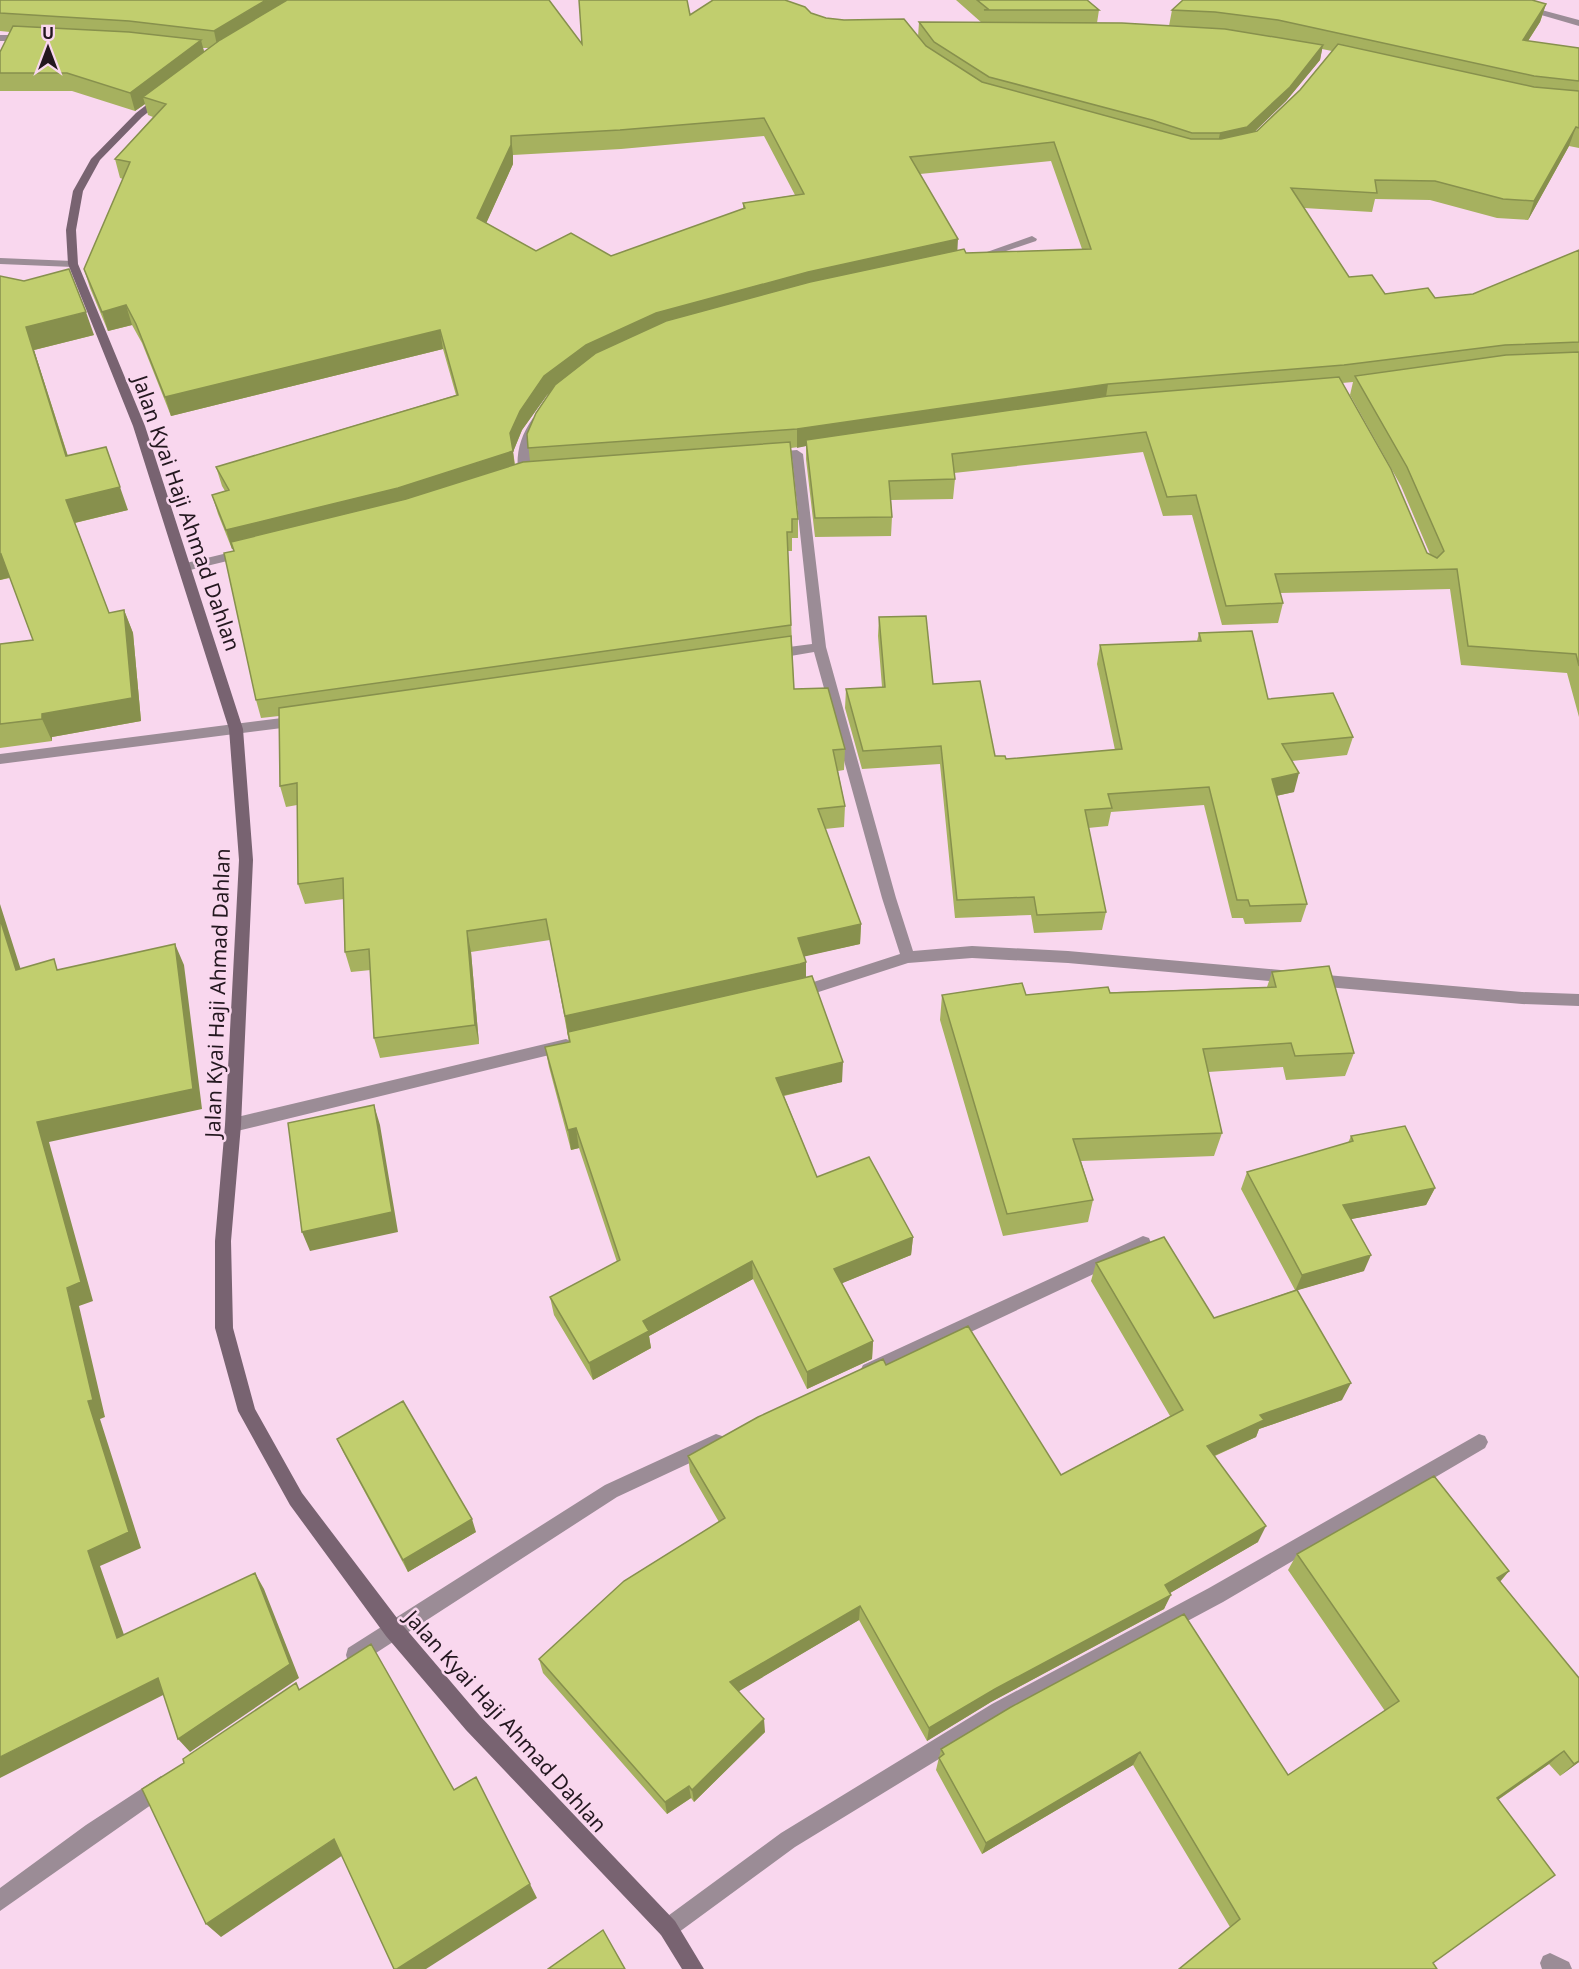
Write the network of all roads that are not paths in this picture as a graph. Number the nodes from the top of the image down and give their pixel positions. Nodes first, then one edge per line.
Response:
1 (1494, 0) edge
2 (1579, 23) edge
3 (0, 38) edge
4 (35, 38) edge
5 (175, 88) edge
6 (1032, 240) dead end
7 (0, 261) edge
8 (961, 263) edge
9 (73, 264) junction
10 (547, 408) edge
11 (762, 456) edge
12 (525, 475) edge
13 (255, 550) edge
14 (186, 567) junction
15 (819, 647) junction
16 (761, 655) edge
17 (317, 718) edge
18 (236, 729) junction
19 (0, 759) edge
20 (908, 957) junction
21 (778, 997) edge
22 (1579, 1000) edge
23 (578, 1042) edge
24 (233, 1125) junction
25 (1143, 1243) edge
26 (850, 1380) edge
27 (731, 1435) edge
28 (1479, 1442) dead end
29 (393, 1629) junction
30 (335, 1668) edge
31 (180, 1773) edge
32 (0, 1901) edge
33 (668, 1929) junction
34 (694, 1969) edge

1 - 2 street
3 - 4 street
5 - 9 main road, Jalan Kyai Haji Ahmad Dahlan
6 - 8 street
7 - 9 street
9 - 14 main road, Jalan Kyai Haji Ahmad Dahlan
10 - 12 street
11 - 15 street
13 - 14 street
14 - 18 main road, Jalan Kyai Haji Ahmad Dahlan
15 - 16 street
15 - 20 street
17 - 18 street
18 - 19 street
18 - 24 main road, Jalan Kyai Haji Ahmad Dahlan
20 - 21 street
20 - 22 street
23 - 24 street
24 - 29 main road, Jalan Kyai Haji Ahmad Dahlan
25 - 26 street
27 - 29 street
28 - 33 street
29 - 30 street
29 - 33 main road, Jalan Kyai Haji Ahmad Dahlan
31 - 32 street
33 - 34 main road, Jalan Kyai Haji Ahmad Dahlan

